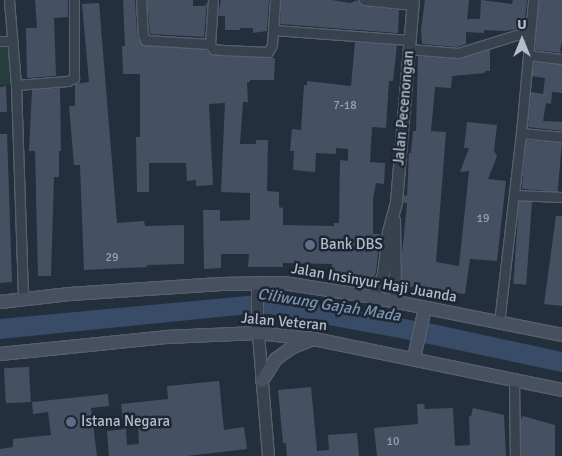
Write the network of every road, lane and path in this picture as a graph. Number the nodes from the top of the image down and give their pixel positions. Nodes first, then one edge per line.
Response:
1 (9, 0) edge
2 (74, 0) edge
3 (142, 0) edge
4 (214, 0) edge
5 (275, 0) edge
6 (364, 0) edge
7 (533, 0) edge
8 (413, 3) edge
9 (274, 30) junction
10 (529, 34) junction
11 (0, 41) edge
12 (12, 41) junction
13 (210, 44) junction
14 (410, 45) junction
15 (528, 55) junction
16 (562, 59) edge
17 (16, 85) junction
18 (522, 133) junction
19 (562, 137) edge
20 (514, 195) junction
21 (562, 197) edge
22 (393, 216) junction
23 (257, 289) junction
24 (372, 297) junction
25 (23, 299) junction
26 (0, 302) edge
27 (396, 302) junction
28 (424, 314) junction
29 (499, 323) junction
30 (258, 334) junction
31 (562, 335) edge
32 (314, 339) junction
33 (0, 354) edge
34 (414, 358) junction
35 (514, 379) junction
36 (262, 381) junction
37 (562, 390) edge
38 (268, 456) edge
39 (515, 456) edge

1 - 12 street
2 - 17 street
3 - 13 street
4 - 13 street
5 - 9 street
6 - 8 street
7 - 10 street
8 - 14 street, Jalan Pecenongan
9 - 13 street
9 - 14 street
10 - 14 street
10 - 15 street
11 - 12 street
12 - 17 street
14 - 22 street, Jalan Pecenongan
15 - 16 street
15 - 18 street
17 - 25 street
18 - 19 street
18 - 20 street
20 - 21 street
20 - 29 street
22 - 24 street, Jalan Pecenongan
22 - 27 street, Jalan Pecenongan
23 - 24 main road, Jalan Insinyur Haji Juanda
23 - 25 main road, Jalan Insinyur Haji Juanda
23 - 30 street
24 - 27 main road, Jalan Insinyur Haji Juanda
25 - 26 main road, Jalan Insinyur Haji Juanda
27 - 28 main road, Jalan Insinyur Haji Juanda
28 - 29 main road, Jalan Insinyur Haji Juanda
28 - 34 main road
29 - 31 main road, Jalan Insinyur Haji Juanda
30 - 32 main road, Jalan Veteran
30 - 33 main road, Jalan Veteran
30 - 36 street
32 - 34 main road, Jalan Veteran
32 - 36 main road
34 - 35 main road, Jalan Veteran
35 - 37 main road, Jalan Veteran
35 - 39 street
36 - 38 street

